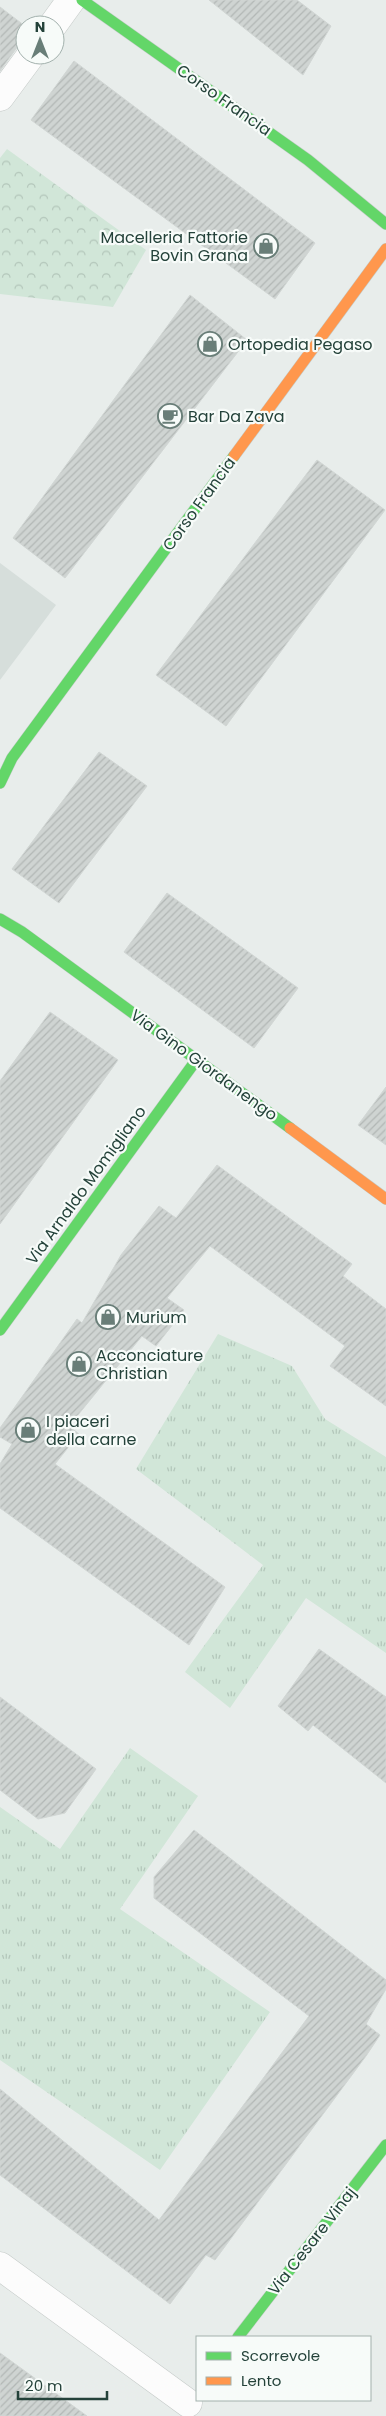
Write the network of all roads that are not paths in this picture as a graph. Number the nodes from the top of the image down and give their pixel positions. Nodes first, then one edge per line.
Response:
1 (71, 0) edge
2 (82, 0) edge
3 (60, 15) edge
4 (24, 65) edge
5 (0, 97) edge
6 (386, 224) edge
7 (386, 249) edge
8 (12, 758) junction
9 (0, 768) edge
10 (0, 784) edge
11 (0, 907) edge
12 (11, 925) edge
13 (197, 1059) junction
14 (386, 1199) edge
15 (0, 1330) edge
16 (386, 2145) edge
17 (0, 2266) edge
18 (239, 2336) edge
19 (188, 2403) edge

1 - 3 street
2 - 6 street, Corso Francia
4 - 5 street
7 - 8 street, Corso Francia
8 - 9 street, Corso Francia
8 - 10 street, Corso Francia
11 - 12 street, Via Gino Giordanengo
12 - 13 street, Via Gino Giordanengo
13 - 14 street, Via Gino Giordanengo
13 - 15 street, Via Arnaldo Momigliano
16 - 18 street, Via Cesare Vinaj
17 - 19 street

